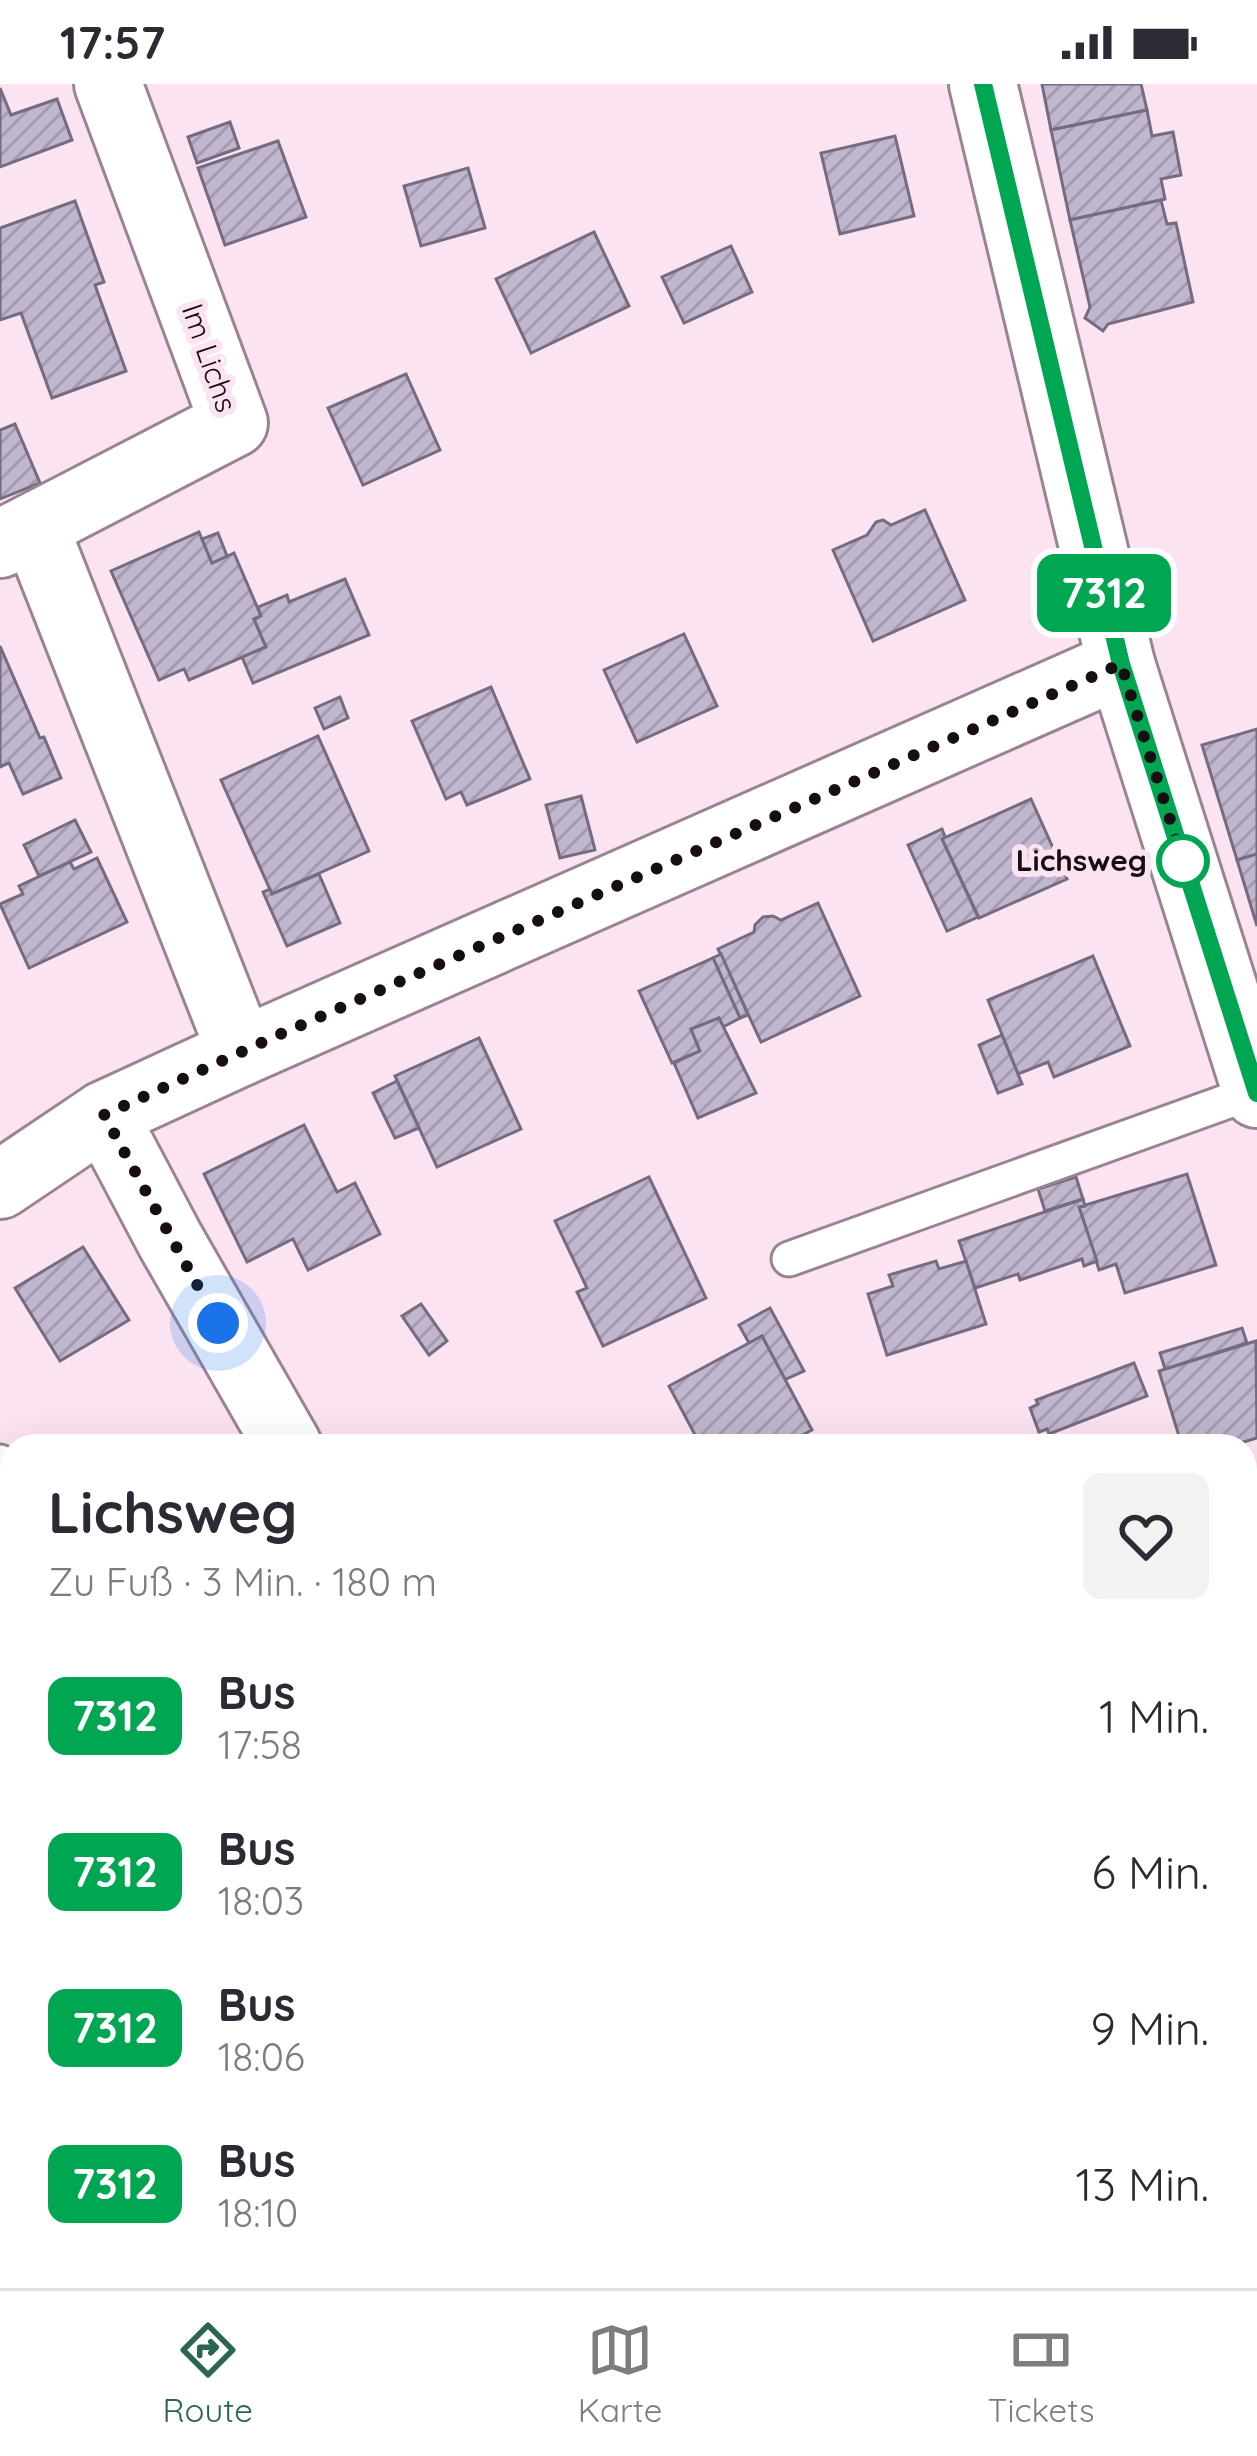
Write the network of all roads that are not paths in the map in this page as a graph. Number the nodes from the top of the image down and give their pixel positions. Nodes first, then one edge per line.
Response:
1 (108, 84) edge
2 (983, 84) edge
3 (17, 536) edge
4 (1121, 664) junction
5 (241, 1052) junction
6 (1257, 1092) edge
7 (104, 1115) junction
8 (0, 1185) edge
9 (789, 1259) dead end
10 (281, 1434) edge

1 - 3 street, Im Lichs
2 - 4 street
3 - 5 street, Im Lichs
4 - 5 street
4 - 6 street
5 - 7 street
6 - 9 lane
7 - 8 street
7 - 10 street

